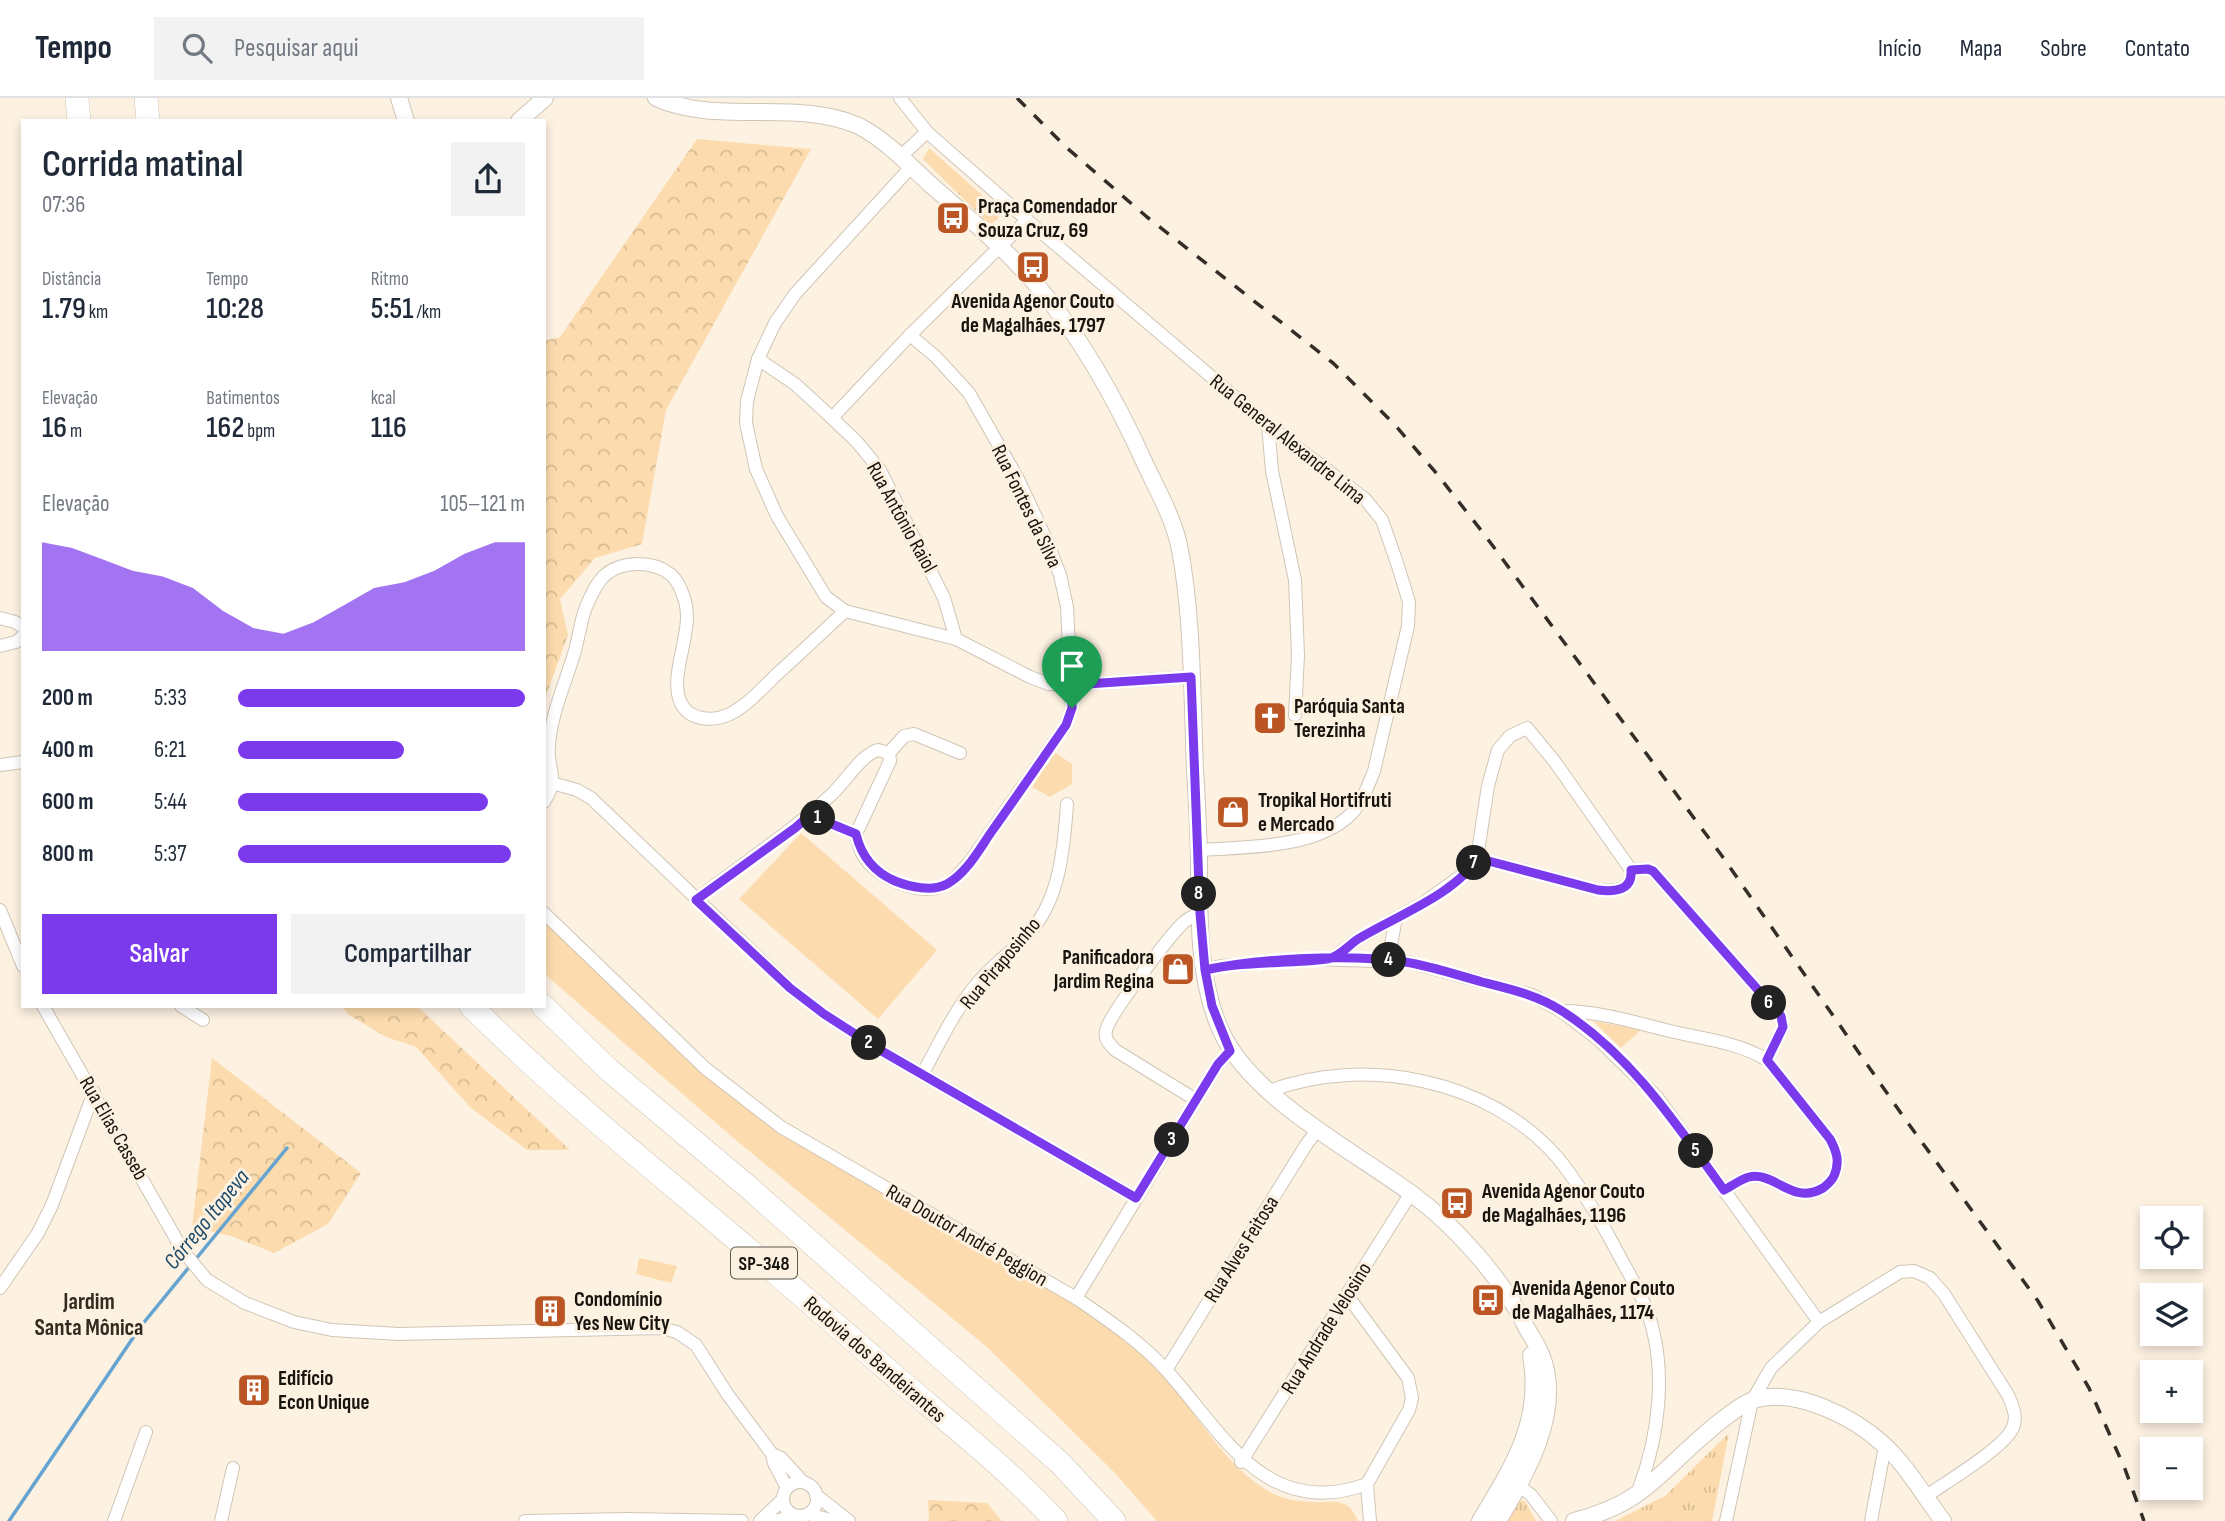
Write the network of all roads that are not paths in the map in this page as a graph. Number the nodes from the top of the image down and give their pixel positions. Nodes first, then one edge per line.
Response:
1 (77, 98) edge
2 (146, 98) edge
3 (399, 98) edge
4 (545, 98) edge
5 (656, 98) edge
6 (901, 98) edge
7 (79, 119) edge
8 (148, 119) edge
9 (405, 119) edge
10 (521, 119) edge
11 (927, 132) junction
12 (906, 161) junction
13 (1027, 220) junction
14 (1000, 246) junction
15 (910, 335) junction
16 (758, 359) junction
17 (832, 418) junction
18 (1268, 425) junction
19 (845, 611) junction
20 (0, 618) edge
21 (21, 626) edge
22 (21, 638) edge
23 (956, 639) junction
24 (0, 646) edge
25 (1191, 677) junction
26 (1072, 685) junction
27 (1295, 715) dead end
28 (889, 753) junction
29 (960, 753) dead end
30 (21, 762) edge
31 (0, 765) edge
32 (552, 783) junction
33 (546, 797) edge
34 (1067, 804) dead end
35 (810, 815) junction
36 (856, 834) junction
37 (1199, 849) junction
38 (1477, 858) junction
39 (1631, 870) junction
40 (696, 900) junction
41 (0, 910) edge
42 (1200, 913) junction
43 (546, 915) edge
44 (1396, 918) junction
45 (1331, 959) junction
46 (1388, 960) junction
47 (21, 961) edge
48 (1205, 970) junction
49 (44, 1008) edge
50 (184, 1008) edge
51 (473, 1008) edge
52 (545, 1008) edge
53 (1561, 1011) junction
54 (202, 1020) dead end
55 (1230, 1051) junction
56 (1767, 1060) junction
57 (923, 1073) junction
58 (1269, 1091) junction
59 (94, 1092) junction
60 (1196, 1100) junction
61 (1317, 1130) junction
62 (1724, 1190) junction
63 (1411, 1193) junction
64 (1136, 1198) junction
65 (0, 1288) edge
66 (1347, 1295) junction
67 (1076, 1298) junction
68 (1819, 1322) junction
69 (1166, 1370) junction
70 (1752, 1401) junction
71 (146, 1432) dead end
72 (1885, 1446) junction
73 (772, 1454) junction
74 (1241, 1462) junction
75 (233, 1468) dead end
76 (1513, 1481) junction
77 (803, 1482) junction
78 (1367, 1484) junction
79 (785, 1493) junction
80 (816, 1494) junction
81 (1636, 1496) junction
82 (1925, 1497) junction
83 (802, 1515) junction
84 (1579, 1520) edge
85 (114, 1521) edge
86 (220, 1521) edge
87 (524, 1521) edge
88 (742, 1521) edge
89 (760, 1521) edge
90 (772, 1521) edge
91 (834, 1521) edge
92 (849, 1521) edge
93 (1056, 1521) edge
94 (1114, 1521) edge
95 (1370, 1521) edge
96 (1480, 1521) edge
97 (1498, 1521) edge
98 (1551, 1521) edge
99 (1726, 1521) edge
100 (1871, 1521) edge
101 (1943, 1521) edge

1 - 7 highway
2 - 8 highway
3 - 9 street
4 - 10 street
5 - 12 street
6 - 11 street, Rua General Alexandre Lima
11 - 12 street
11 - 13 street, Rua General Alexandre Lima
12 - 14 street
12 - 16 street
13 - 14 street
13 - 18 street, Rua General Alexandre Lima
14 - 15 street
14 - 25 street
15 - 17 street
15 - 26 street, Rua Fontes da Silva
16 - 17 street, Rua Antônio Raiol
16 - 19 street
17 - 23 street, Rua Antônio Raiol
18 - 27 street
18 - 37 street, Rua General Alexandre Lima
19 - 23 street
19 - 32 street
20 - 21 street
22 - 24 street
23 - 26 street
25 - 26 street
25 - 37 street
26 - 36 street, Rua Fontes da Silva
28 - 29 street
28 - 35 street
28 - 36 street
30 - 31 street
32 - 33 street
32 - 40 street
34 - 57 street, Rua Piraposinho
35 - 36 street
35 - 40 street
37 - 42 street
38 - 39 street
38 - 39 street
38 - 44 street
39 - 56 street
40 - 57 street
41 - 47 street
42 - 48 street
42 - 60 street
43 - 67 street, Rua Doutor André Peggion
44 - 45 street
44 - 46 street
45 - 46 street
45 - 48 street
46 - 53 street
48 - 55 street
49 - 59 street, Rua Elias Casseb
50 - 54 street
51 - 93 highway, Rodovia dos Bandeirantes / SP-348
52 - 94 highway, SP-348
53 - 56 street
53 - 62 street
55 - 58 street
55 - 60 street
56 - 62 street
57 - 64 street
58 - 61 street
58 - 81 street
59 - 65 street
59 - 73 street, Rua Elias Casseb
60 - 64 street
61 - 63 street
61 - 69 street, Rua Alves Feitosa
62 - 68 street
63 - 66 street, Rua Andrade Velosino
63 - 76 street
64 - 67 street
66 - 74 street, Rua Andrade Velosino
66 - 78 street
67 - 69 street, Rua Doutor André Peggion
68 - 70 street
68 - 82 street
69 - 74 street, Rua Doutor André Peggion
70 - 72 street
70 - 81 street
70 - 99 street
71 - 85 street
72 - 82 street
72 - 100 street
73 - 77 street
73 - 79 street
74 - 78 street, Rua Doutor André Peggion
75 - 86 street
76 - 96 street
76 - 97 street
76 - 98 street
77 - 79 street
77 - 80 street
78 - 95 street
79 - 83 street
79 - 89 street
80 - 83 street
80 - 92 street
81 - 84 street
82 - 101 street
83 - 90 street
83 - 91 street
87 - 88 street

